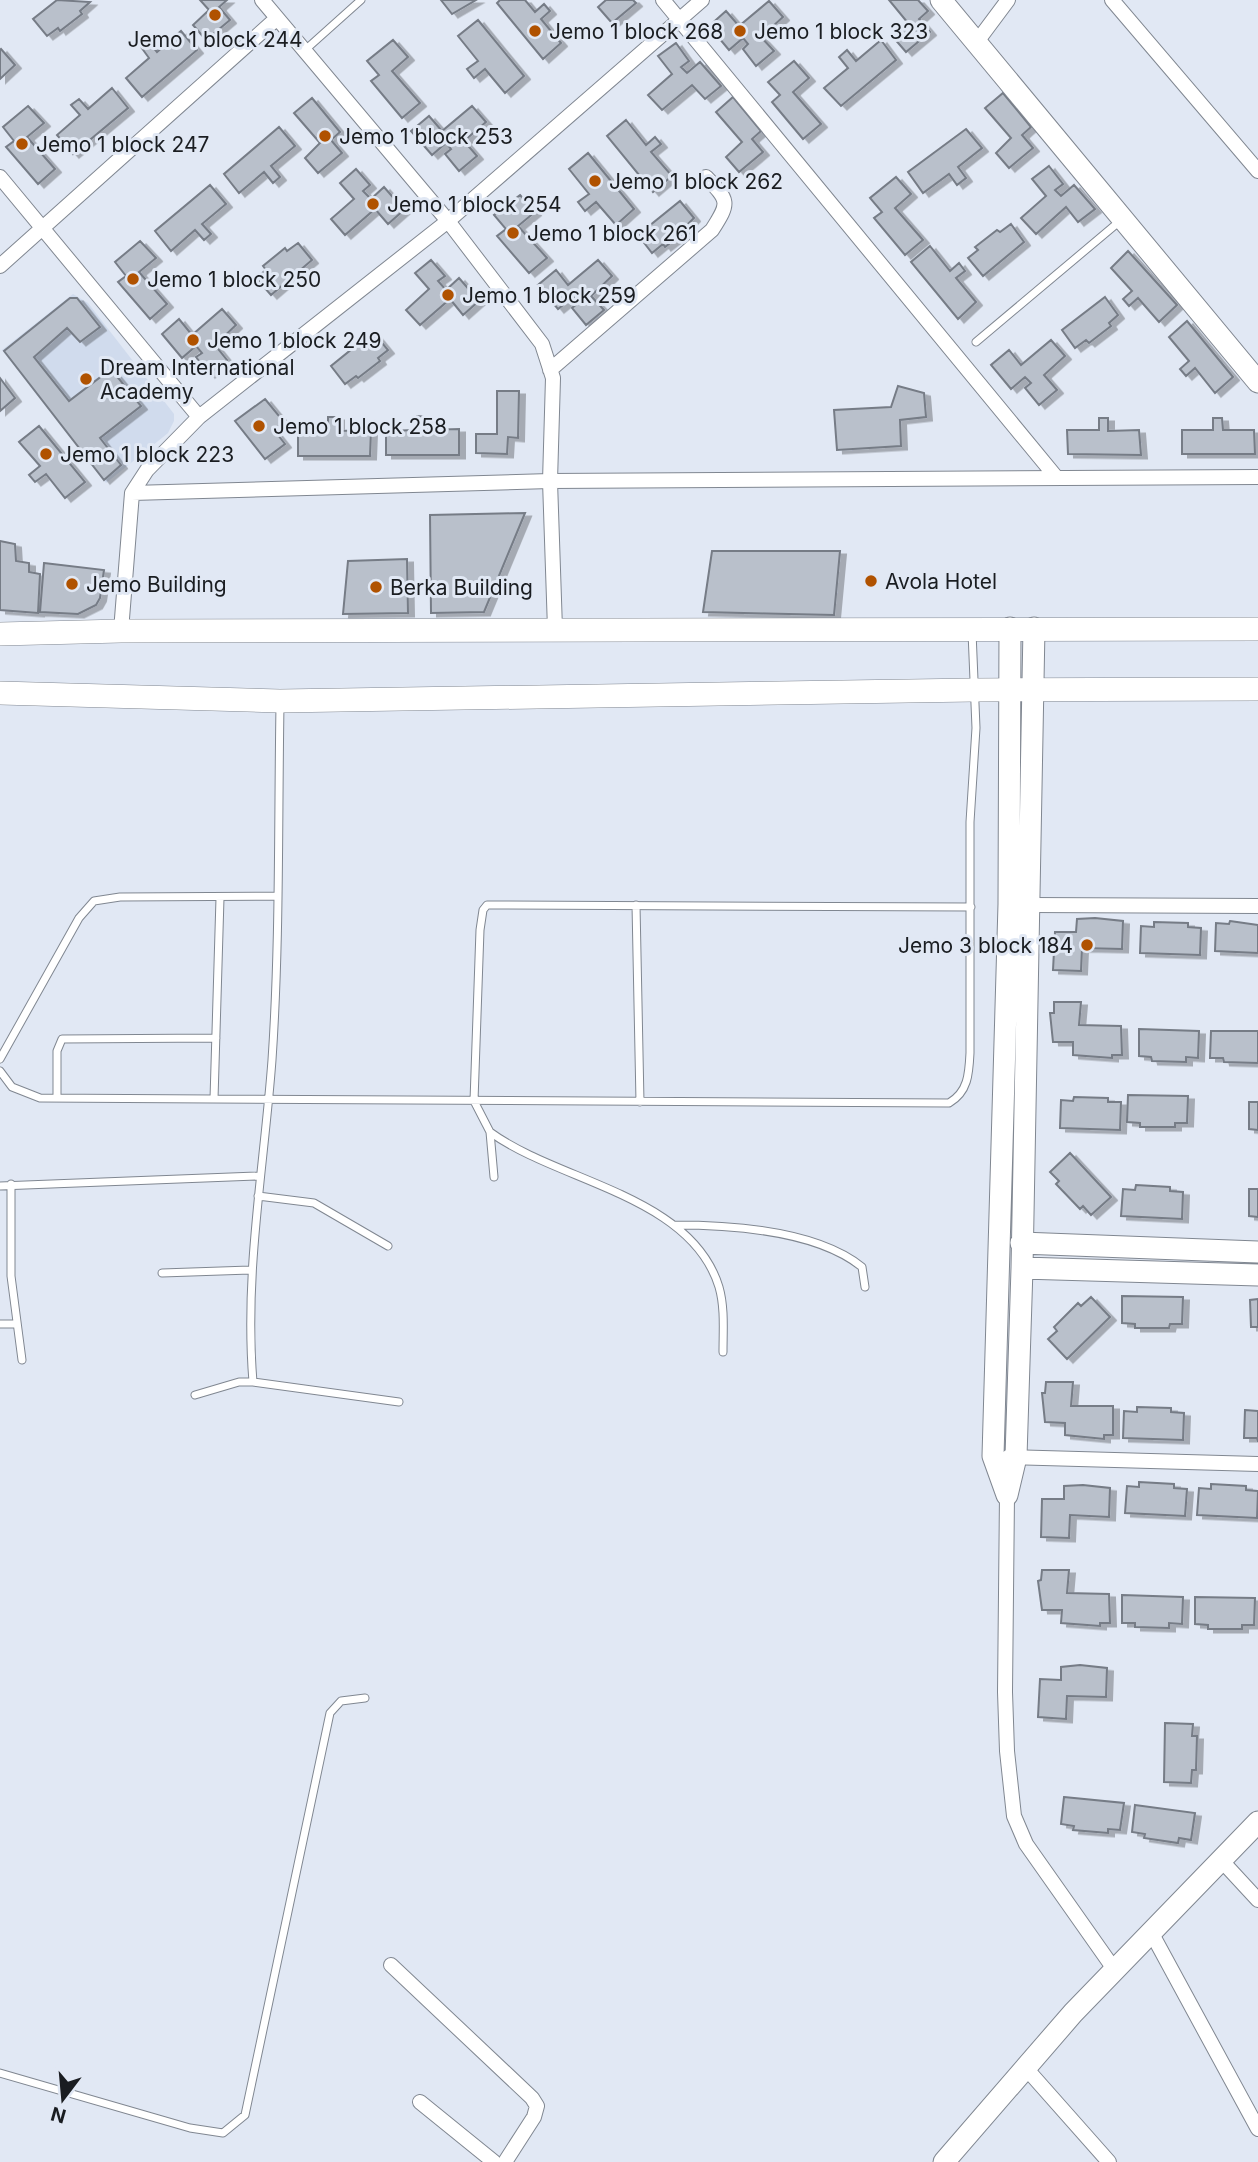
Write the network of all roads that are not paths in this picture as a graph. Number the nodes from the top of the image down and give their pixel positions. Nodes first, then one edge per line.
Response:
1 (262, 0) edge
2 (361, 0) edge
3 (663, 0) edge
4 (702, 0) edge
5 (941, 0) edge
6 (1008, 0) edge
7 (1112, 0) edge
8 (678, 18) junction
9 (276, 19) junction
10 (976, 43) junction
11 (304, 51) junction
12 (1258, 171) edge
13 (0, 177) edge
14 (706, 177) dead end
15 (1123, 219) junction
16 (448, 221) junction
17 (43, 229) junction
18 (0, 266) edge
19 (976, 342) dead end
20 (551, 370) junction
21 (1256, 374) edge
22 (199, 416) junction
23 (1056, 477) junction
24 (1258, 477) edge
25 (550, 481) junction
26 (132, 493) junction
27 (972, 628) junction
28 (1010, 628) junction
29 (1034, 628) junction
30 (555, 629) junction
31 (1258, 629) edge
32 (121, 631) junction
33 (0, 634) edge
34 (974, 690) junction
35 (1258, 690) edge
36 (1022, 691) junction
37 (0, 694) edge
38 (280, 701) junction
39 (277, 896) junction
40 (220, 898) junction
41 (636, 905) junction
42 (1030, 905) junction
43 (1258, 906) edge
44 (971, 907) junction
45 (216, 1038) junction
46 (0, 1059) edge
47 (0, 1071) edge
48 (57, 1098) junction
49 (214, 1099) junction
50 (269, 1100) junction
51 (474, 1101) junction
52 (640, 1102) junction
53 (490, 1132) junction
54 (260, 1176) junction
55 (494, 1177) dead end
56 (11, 1184) junction
57 (0, 1186) edge
58 (258, 1196) junction
59 (674, 1225) junction
60 (1021, 1243) junction
61 (388, 1246) dead end
62 (1221, 1251) junction
63 (1258, 1252) edge
64 (1022, 1268) junction
65 (250, 1270) junction
66 (162, 1273) dead end
67 (1221, 1274) junction
68 (1258, 1275) edge
69 (865, 1287) dead end
70 (0, 1324) edge
71 (15, 1324) junction
72 (723, 1352) dead end
73 (22, 1360) dead end
74 (253, 1381) junction
75 (195, 1395) dead end
76 (399, 1402) dead end
77 (993, 1456) junction
78 (1016, 1457) junction
79 (1258, 1464) edge
80 (1007, 1494) junction
81 (365, 1698) dead end
82 (1258, 1822) edge
83 (1221, 1860) junction
84 (1258, 1900) edge
85 (1151, 1932) junction
86 (391, 1965) dead end
87 (1114, 1969) junction
88 (1024, 2066) junction
89 (0, 2073) edge
90 (420, 2102) dead end
91 (1258, 2129) edge
92 (494, 2162) edge
93 (505, 2162) edge
94 (944, 2162) edge
95 (1109, 2162) edge

1 - 9 street
2 - 11 lane
3 - 8 street
4 - 8 street
5 - 10 street
6 - 10 street
7 - 12 street
8 - 16 street
8 - 23 street
9 - 11 street
9 - 17 street
10 - 15 street
11 - 16 street
13 - 17 street
14 - 20 street
15 - 19 lane
15 - 21 street
16 - 20 street
16 - 22 street
17 - 18 street
17 - 22 street
20 - 25 street
22 - 26 street
23 - 24 street
23 - 25 street
25 - 26 street
25 - 30 street
26 - 32 street
27 - 28 main road
27 - 30 main road
27 - 34 lane
28 - 29 main road
28 - 36 street
29 - 31 main road
29 - 36 street
30 - 32 main road
32 - 33 main road
34 - 36 main road
34 - 38 main road
34 - 44 lane
35 - 36 main road
36 - 42 street
36 - 77 street
37 - 38 main road
38 - 39 lane
39 - 40 lane
39 - 50 lane
40 - 45 lane
40 - 46 lane
41 - 44 lane
41 - 51 lane
41 - 52 lane
42 - 43 street
42 - 60 street
44 - 52 lane
45 - 48 lane
45 - 49 lane
47 - 48 lane
48 - 49 lane
49 - 50 lane
50 - 51 lane
50 - 54 lane
51 - 52 lane
51 - 53 lane
53 - 55 lane
53 - 59 lane
54 - 56 lane
54 - 58 lane
56 - 57 lane
56 - 71 lane
58 - 61 lane
58 - 65 lane
59 - 69 lane
59 - 72 lane
60 - 62 street
60 - 64 street
62 - 63 street
62 - 67 street
64 - 67 street
64 - 78 street
65 - 66 lane
65 - 74 lane
67 - 68 street
70 - 71 lane
71 - 73 lane
74 - 75 lane
74 - 76 lane
77 - 78 street
77 - 80 street
78 - 79 street
78 - 80 street
80 - 87 street
81 - 89 lane
82 - 83 street
83 - 84 street
83 - 85 street
85 - 87 street
85 - 91 street
86 - 93 street
87 - 88 street
88 - 94 street
88 - 95 street
90 - 92 street

